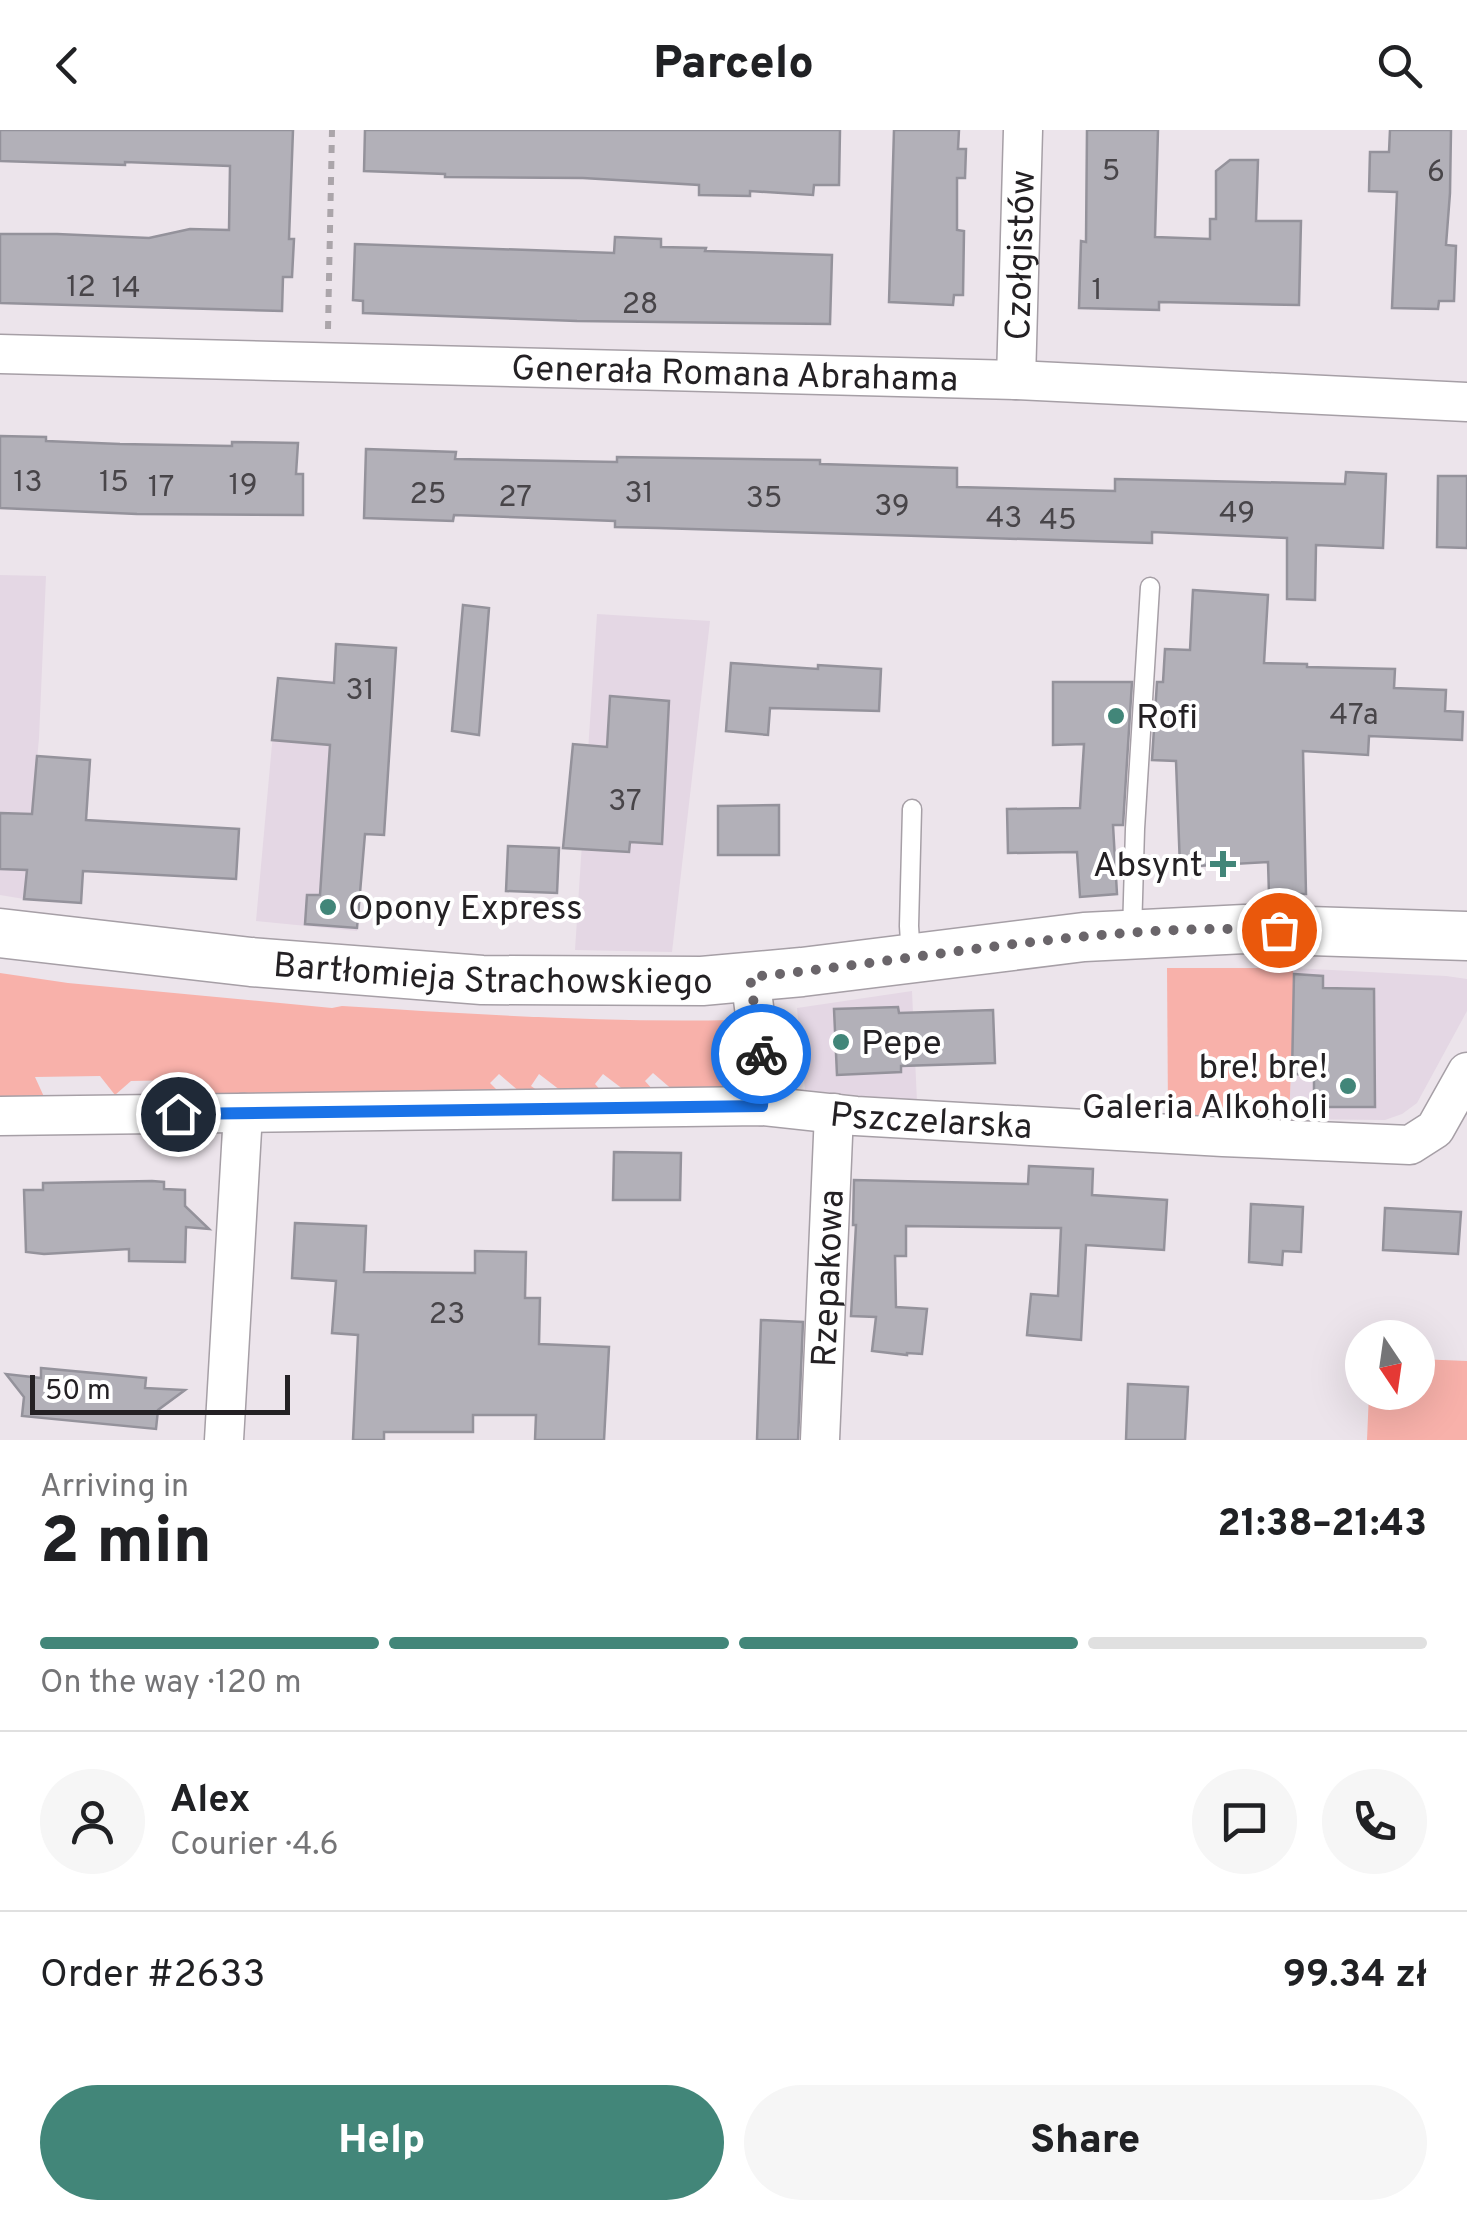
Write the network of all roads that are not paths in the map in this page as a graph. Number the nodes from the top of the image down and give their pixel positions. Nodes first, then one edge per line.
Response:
1 (1023, 130) edge
2 (0, 354) edge
3 (1016, 380) junction
4 (1467, 402) edge
5 (1150, 587) dead end
6 (912, 808) dead end
7 (0, 932) edge
8 (1132, 934) junction
9 (1467, 936) edge
10 (911, 958) junction
11 (750, 977) junction
12 (1467, 1072) edge
13 (762, 1106) junction
14 (243, 1113) junction
15 (834, 1113) junction
16 (0, 1116) edge
17 (224, 1440) edge
18 (820, 1440) edge

1 - 3 street, Czołgistów
2 - 3 street, Generała Romana Abrahama
3 - 4 street, Generała Romana Abrahama
5 - 8 lane
6 - 10 lane
7 - 11 street, Bartłomieja Strachowskiego
8 - 9 street, Bartłomieja Strachowskiego
8 - 10 street, Bartłomieja Strachowskiego
10 - 11 street, Bartłomieja Strachowskiego
11 - 13 street
12 - 15 street, Pszczelarska
13 - 14 street, Pszczelarska
13 - 15 street, Pszczelarska
14 - 16 street, Pszczelarska
14 - 17 street
15 - 18 street, Rzepakowa

